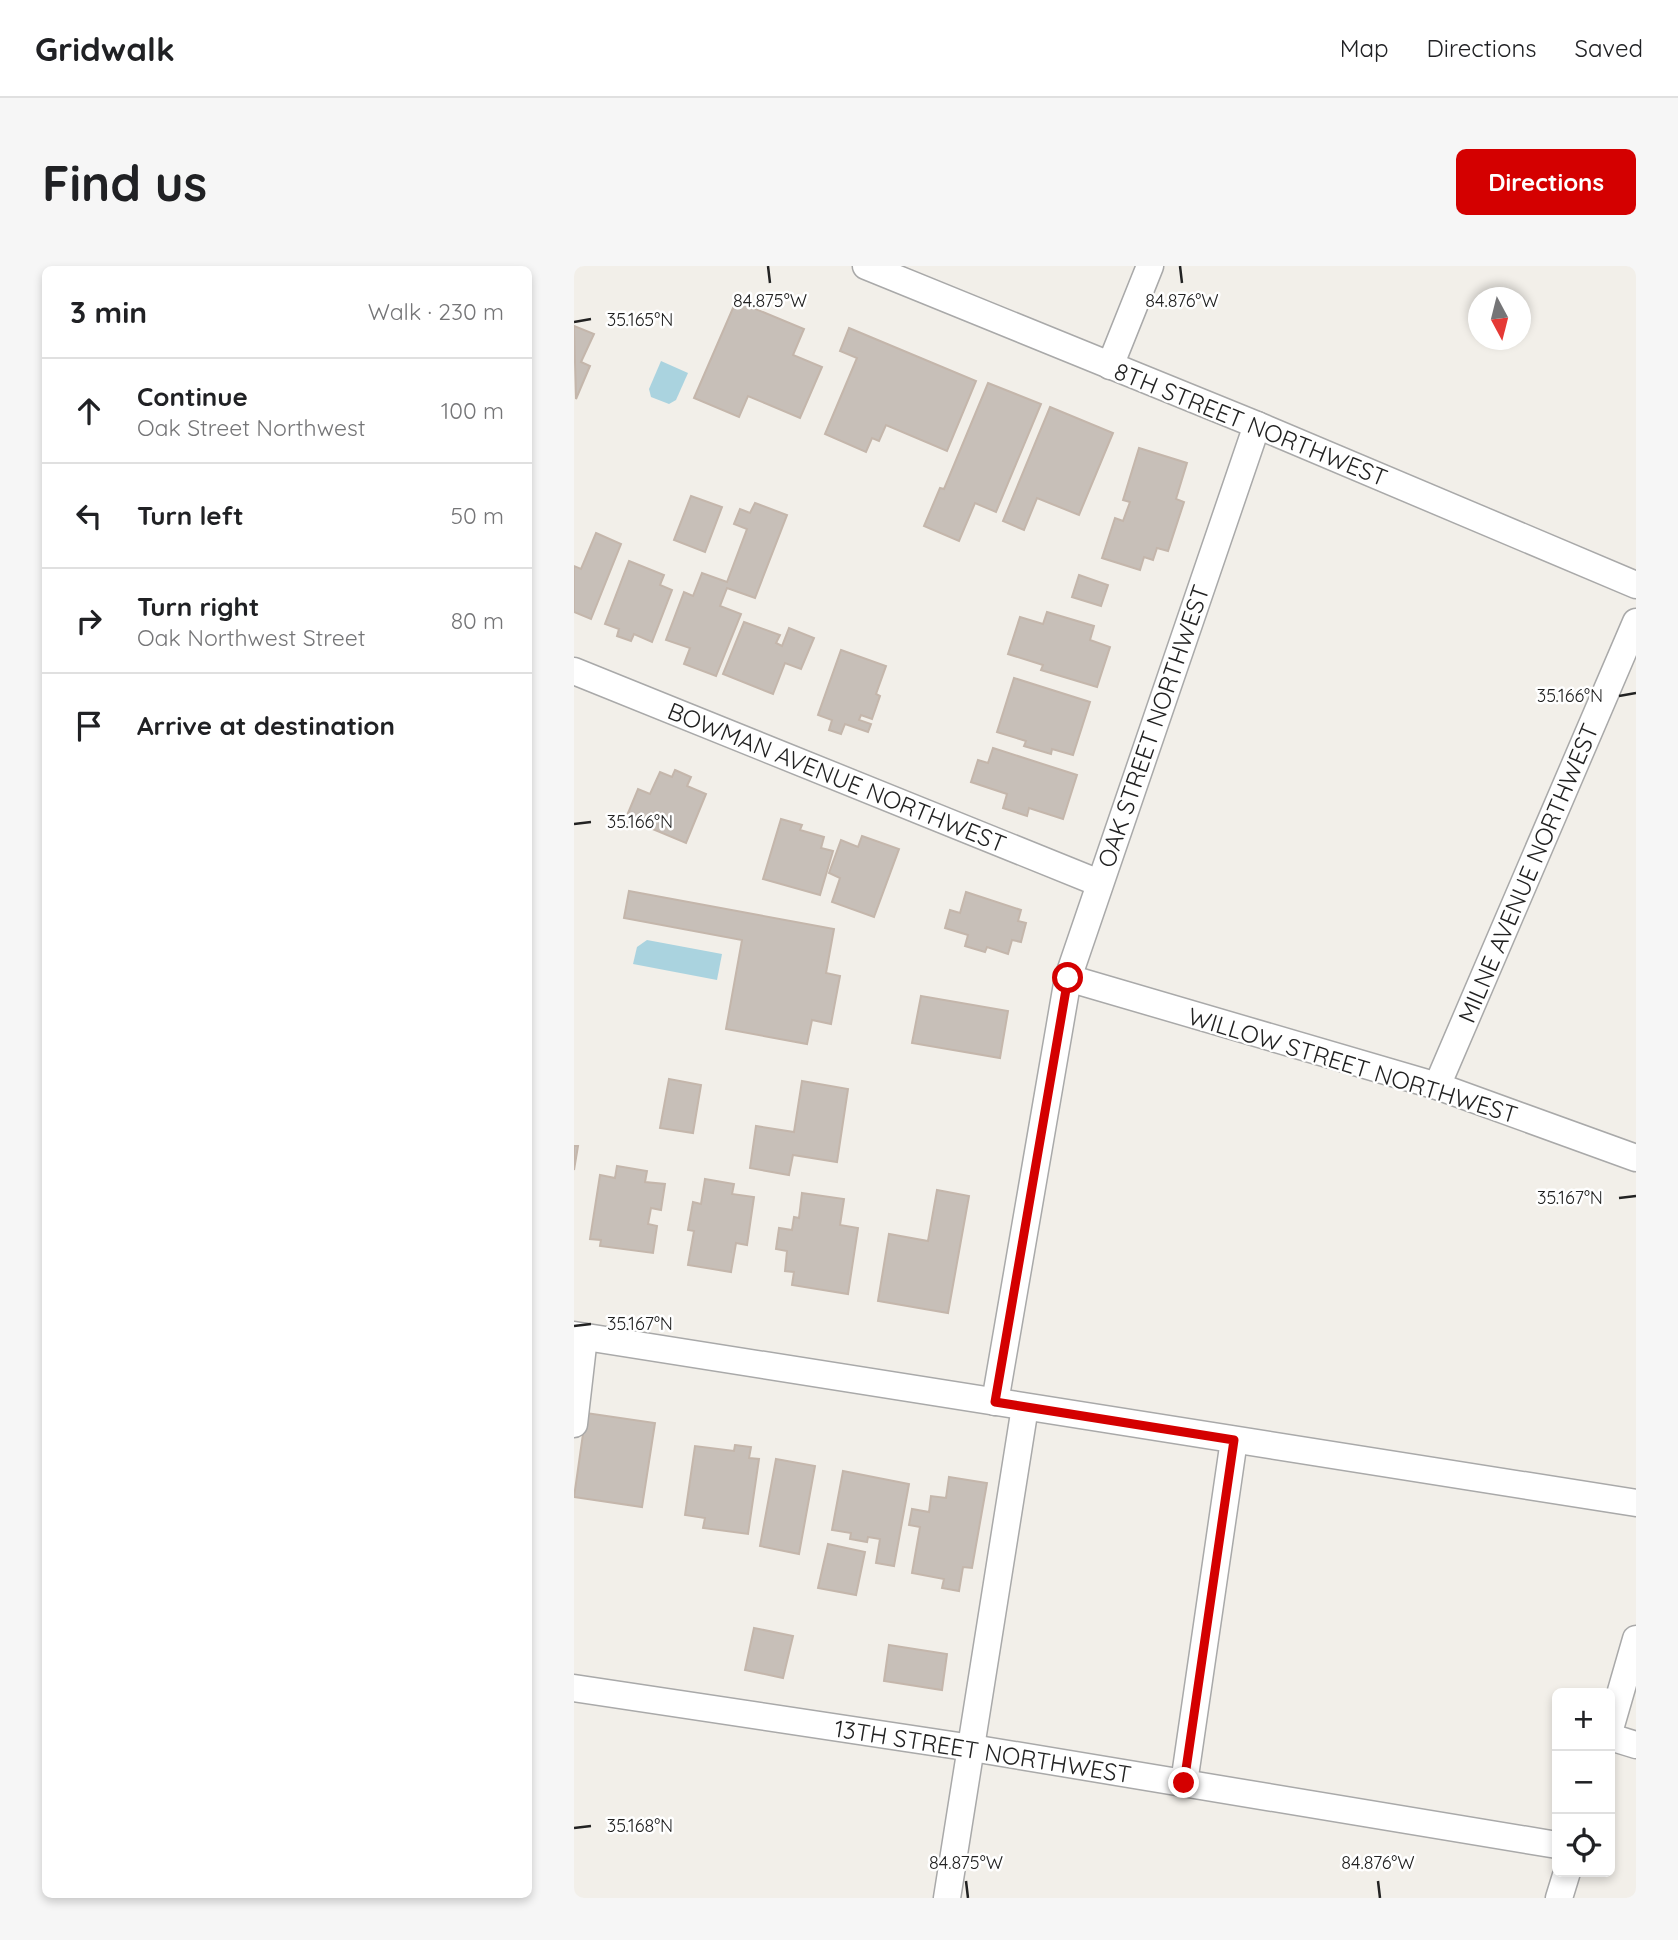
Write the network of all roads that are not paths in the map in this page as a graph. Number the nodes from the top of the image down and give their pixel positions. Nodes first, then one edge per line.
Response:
1 (866, 266) edge
2 (1150, 266) edge
3 (1110, 366) junction
4 (1257, 425) junction
5 (1636, 585) edge
6 (1636, 622) edge
7 (574, 671) edge
8 (1099, 883) junction
9 (1068, 978) junction
10 (1437, 1086) junction
11 (1636, 1158) edge
12 (579, 1336) edge
13 (995, 1402) junction
14 (1025, 1407) junction
15 (574, 1424) edge
16 (1234, 1440) junction
17 (1636, 1503) edge
18 (1636, 1639) edge
19 (574, 1688) edge
20 (1615, 1712) edge
21 (1615, 1739) edge
22 (1636, 1745) edge
23 (972, 1748) junction
24 (1184, 1783) junction
25 (1552, 1844) edge
26 (1565, 1877) edge
27 (947, 1898) edge
28 (1559, 1898) edge

1 - 3 street, 8TH STREET NORTHWEST
2 - 3 street
3 - 4 street, 8TH STREET NORTHWEST
4 - 5 street, 8TH STREET NORTHWEST
4 - 8 street, OAK STREET NORTHWEST
6 - 10 street, MILNE AVENUE NORTHWEST
7 - 8 street, BOWMAN AVENUE NORTHWEST
8 - 9 street, OAK STREET NORTHWEST
9 - 10 street, WILLOW STREET NORTHWEST
9 - 13 street, OAK STREET NORTHWEST
10 - 11 street, WILLOW STREET NORTHWEST
12 - 13 street
12 - 15 street
13 - 14 street
14 - 16 street
14 - 23 street
16 - 17 street
16 - 24 street
18 - 20 street
19 - 23 street, 13TH STREET NORTHWEST
21 - 22 street
23 - 24 street, 13TH STREET NORTHWEST
23 - 27 street
24 - 25 street, 13TH STREET NORTHWEST
26 - 28 street

